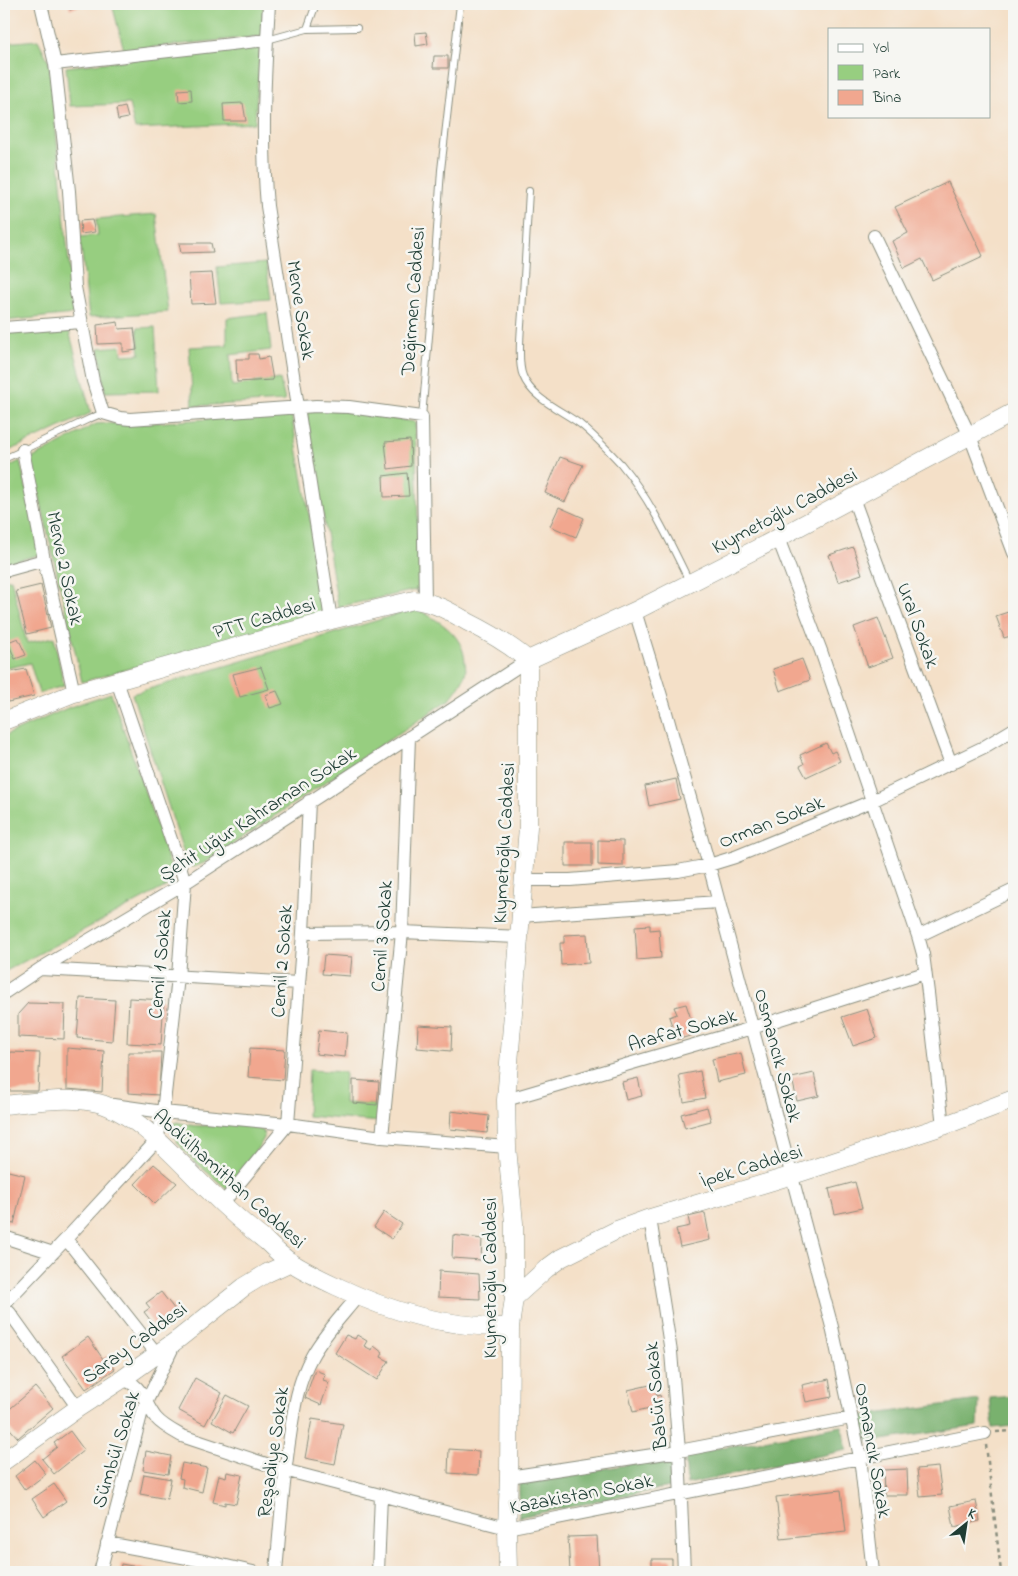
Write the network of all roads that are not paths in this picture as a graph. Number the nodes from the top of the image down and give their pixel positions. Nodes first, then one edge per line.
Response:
1 (41, 4) edge
2 (269, 4) edge
3 (316, 4) edge
4 (460, 4) edge
5 (357, 28) dead end
6 (307, 29) junction
7 (267, 40) junction
8 (55, 64) junction
9 (529, 191) dead end
10 (874, 236) dead end
11 (81, 322) junction
12 (4, 328) edge
13 (298, 406) junction
14 (1014, 412) edge
15 (103, 413) junction
16 (422, 417) junction
17 (970, 436) junction
18 (23, 450) junction
19 (4, 459) edge
20 (852, 498) junction
21 (778, 538) junction
22 (1014, 553) edge
23 (44, 560) junction
24 (4, 571) edge
25 (690, 583) junction
26 (425, 601) junction
27 (635, 611) junction
28 (331, 620) junction
29 (528, 660) junction
30 (117, 681) junction
31 (74, 693) junction
32 (4, 721) edge
33 (1014, 729) edge
34 (409, 737) junction
35 (951, 764) junction
36 (872, 800) junction
37 (309, 802) junction
38 (709, 865) junction
39 (523, 880) junction
40 (185, 883) junction
41 (1014, 890) edge
42 (718, 902) junction
43 (520, 916) junction
44 (402, 932) junction
45 (304, 933) junction
46 (918, 936) junction
47 (519, 937) junction
48 (40, 968) junction
49 (925, 973) junction
50 (178, 977) junction
51 (299, 982) junction
52 (4, 993) edge
53 (752, 1028) junction
54 (1014, 1099) edge
55 (506, 1100) junction
56 (98, 1103) junction
57 (4, 1105) edge
58 (163, 1112) junction
59 (288, 1124) junction
60 (943, 1126) junction
61 (382, 1137) junction
62 (157, 1140) junction
63 (507, 1147) junction
64 (792, 1175) junction
65 (222, 1204) junction
66 (650, 1218) junction
67 (4, 1237) edge
68 (66, 1239) junction
69 (53, 1253) junction
70 (291, 1262) junction
71 (358, 1296) junction
72 (514, 1298) junction
73 (4, 1305) edge
74 (510, 1327) junction
75 (177, 1340) junction
76 (156, 1354) junction
77 (121, 1380) junction
78 (146, 1402) junction
79 (78, 1408) junction
80 (851, 1418) junction
81 (985, 1433) road end
82 (679, 1451) junction
83 (860, 1457) junction
84 (4, 1461) edge
85 (284, 1470) junction
86 (509, 1477) junction
87 (680, 1493) junction
88 (381, 1495) junction
89 (507, 1528) junction
90 (107, 1543) junction
91 (100, 1572) edge
92 (253, 1572) edge
93 (276, 1572) edge
94 (378, 1572) edge
95 (508, 1572) edge
96 (684, 1572) edge
97 (873, 1572) edge

1 - 8 street
2 - 7 street, Merve Sokak
3 - 6 lane
4 - 16 lane, Değirmen Caddesi
5 - 6 lane
6 - 7 lane
7 - 8 street
7 - 13 street, Merve Sokak
8 - 11 street
9 - 25 lane
10 - 17 street
11 - 12 street
11 - 15 street
13 - 15 street
13 - 16 street
13 - 28 street, Merve Sokak
14 - 17 main road, Kıymetoğlu Caddesi
15 - 18 lane
16 - 26 street, Değirmen Caddesi
17 - 20 main road, Kıymetoğlu Caddesi
17 - 22 street
18 - 19 lane
18 - 23 street, Merve 2 Sokak
20 - 21 main road, Kıymetoğlu Caddesi
20 - 35 street, Ural Sokak
21 - 25 main road, Kıymetoğlu Caddesi
21 - 36 street
23 - 24 street
23 - 31 street, Merve 2 Sokak
25 - 27 main road, Kıymetoğlu Caddesi
26 - 28 main road, PTT Caddesi
26 - 29 main road, PTT Caddesi
27 - 29 main road, Kıymetoğlu Caddesi
27 - 38 street, Osmancık Sokak
28 - 30 main road, PTT Caddesi
29 - 34 street, Şehit Uğur Kahraman Sokak
29 - 39 main road, Kıymetoğlu Caddesi
30 - 31 main road, PTT Caddesi
30 - 40 street, Cemil 1 Sokak
31 - 32 main road, PTT Caddesi
33 - 35 street, Orman Sokak
34 - 37 street, Şehit Uğur Kahraman Sokak
34 - 44 street, Cemil 3 Sokak
35 - 36 street, Orman Sokak
36 - 38 street, Orman Sokak
36 - 46 street
37 - 40 street, Şehit Uğur Kahraman Sokak
37 - 45 street, Cemil 2 Sokak
38 - 39 street, Orman Sokak
38 - 42 street, Osmancık Sokak
39 - 43 main road, Kıymetoğlu Caddesi
40 - 48 street, Şehit Uğur Kahraman Sokak
40 - 50 street, Cemil 1 Sokak
41 - 46 street
42 - 43 street
42 - 53 street, Osmancık Sokak
43 - 47 main road, Kıymetoğlu Caddesi
44 - 45 street
44 - 47 street
44 - 61 street, Cemil 3 Sokak
45 - 51 street, Cemil 2 Sokak
46 - 49 street
47 - 55 main road, Kıymetoğlu Caddesi
48 - 50 street
48 - 52 street, Şehit Uğur Kahraman Sokak
49 - 53 street, Arafat Sokak
49 - 60 street
50 - 51 street
50 - 58 street, Cemil 1 Sokak
51 - 59 street, Cemil 2 Sokak
53 - 55 street, Arafat Sokak
53 - 64 street, Osmancık Sokak
54 - 60 main road, İpek Caddesi
55 - 63 main road, Kıymetoğlu Caddesi
56 - 57 main road, Abdülhamithan Caddesi
56 - 58 street
56 - 62 main road, Abdülhamithan Caddesi
58 - 59 street
58 - 62 street, Cemil 1 Sokak
59 - 61 street
59 - 65 street
60 - 64 main road, İpek Caddesi
61 - 63 street
62 - 65 main road, Abdülhamithan Caddesi
62 - 68 street
63 - 72 main road, Kıymetoğlu Caddesi
64 - 66 main road, İpek Caddesi
64 - 80 street, Osmancık Sokak
65 - 70 main road, Abdülhamithan Caddesi
66 - 72 main road, İpek Caddesi
66 - 82 street, Babür Sokak
67 - 69 street
68 - 69 street
68 - 76 street
69 - 73 street
70 - 71 main road, Abdülhamithan Caddesi
70 - 75 main road, Saray Caddesi
71 - 74 main road, Abdülhamithan Caddesi
71 - 85 street, Reşadiye Sokak
72 - 74 main road, Kıymetoğlu Caddesi
73 - 79 street
74 - 86 main road, Kıymetoğlu Caddesi
75 - 76 main road, Saray Caddesi
75 - 78 street, Sümbül Sokak
76 - 77 main road, Saray Caddesi
77 - 78 street, Kazakistan Sokak
77 - 79 main road, Saray Caddesi
78 - 85 street, Kazakistan Sokak
78 - 90 street, Sümbül Sokak
79 - 84 main road, Saray Caddesi
80 - 82 street
80 - 83 street, Osmancık Sokak
81 - 83 street, Kazakistan Sokak
82 - 86 street
82 - 87 street, Babür Sokak
83 - 87 street, Kazakistan Sokak
83 - 97 street, Osmancık Sokak
85 - 88 street, Kazakistan Sokak
85 - 93 street, Reşadiye Sokak
86 - 89 main road, Kıymetoğlu Caddesi
87 - 89 street, Kazakistan Sokak
87 - 96 street, Babür Sokak
88 - 89 street, Kazakistan Sokak
88 - 94 street
89 - 95 main road, Kıymetoğlu Caddesi
90 - 91 street, Sümbül Sokak
90 - 92 street

